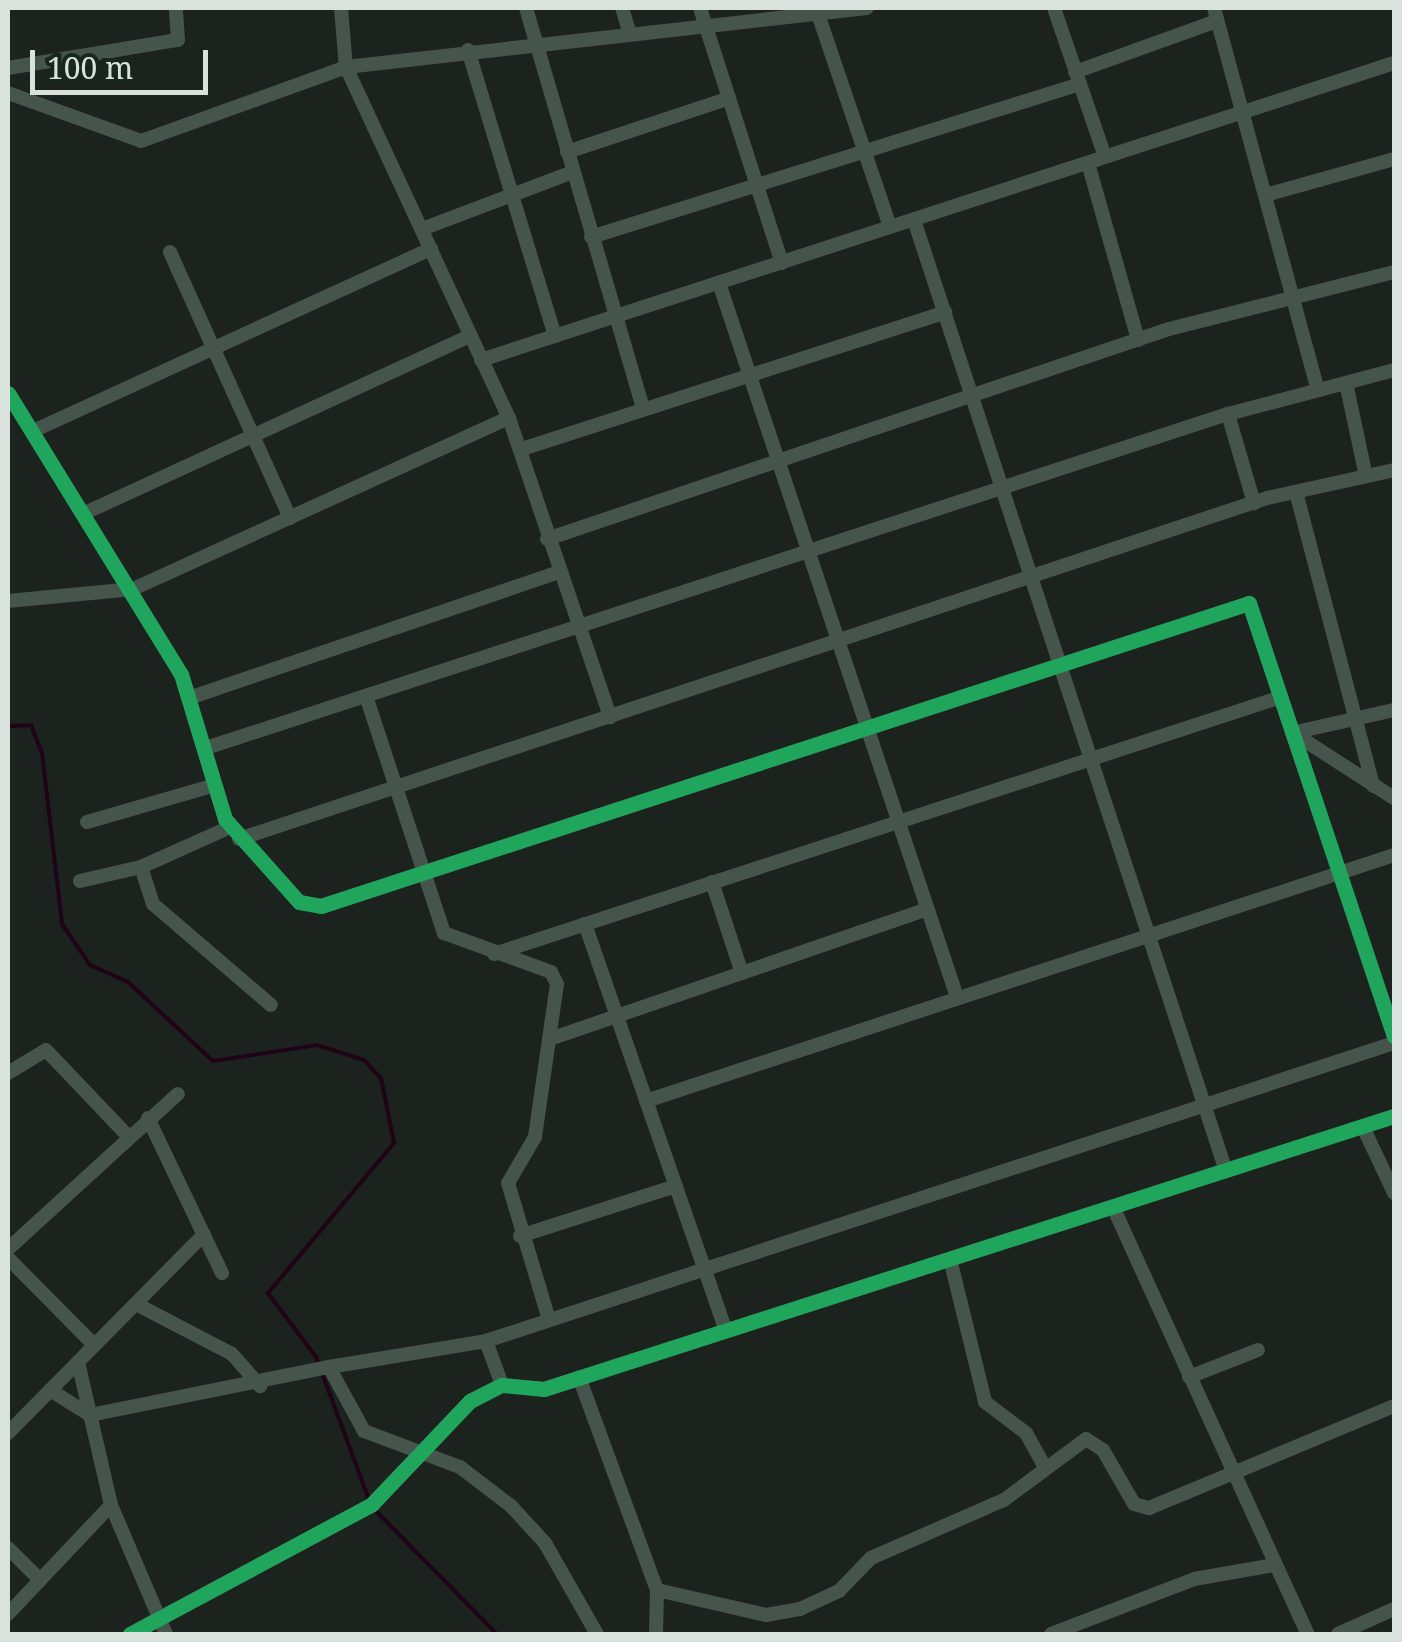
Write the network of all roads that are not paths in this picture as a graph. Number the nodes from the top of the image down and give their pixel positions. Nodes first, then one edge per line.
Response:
1 (176, 8) edge
2 (341, 8) edge
3 (526, 8) edge
4 (622, 8) edge
5 (700, 8) edge
6 (866, 8) edge
7 (1054, 8) edge
8 (817, 10) edge
9 (1216, 14) edge
10 (705, 24) junction
11 (629, 31) junction
12 (536, 40) junction
13 (468, 50) junction
14 (1394, 63) edge
15 (346, 67) junction
16 (8, 68) edge
17 (1077, 78) junction
18 (8, 93) edge
19 (729, 98) junction
20 (1244, 112) junction
21 (567, 152) junction
22 (865, 152) junction
23 (1105, 157) junction
24 (1394, 159) edge
25 (1088, 163) junction
26 (573, 172) junction
27 (757, 186) junction
28 (1269, 194) junction
29 (512, 195) junction
30 (914, 220) junction
31 (890, 227) junction
32 (422, 229) junction
33 (591, 236) junction
34 (431, 249) junction
35 (170, 252) dead end
36 (782, 263) junction
37 (1394, 272) edge
38 (720, 283) junction
39 (1294, 296) junction
40 (945, 312) junction
41 (615, 318) junction
42 (470, 336) junction
43 (555, 336) junction
44 (1138, 340) junction
45 (213, 348) junction
46 (481, 360) junction
47 (1394, 370) edge
48 (748, 374) junction
49 (1346, 383) junction
50 (1318, 390) junction
51 (8, 393) edge
52 (974, 398) junction
53 (643, 408) junction
54 (1228, 414) junction
55 (509, 418) junction
56 (33, 431) junction
57 (253, 436) junction
58 (522, 450) junction
59 (776, 463) junction
60 (1394, 471) edge
61 (1366, 476) junction
62 (1004, 490) junction
63 (1296, 492) junction
64 (1254, 503) junction
65 (87, 512) junction
66 (290, 518) junction
67 (546, 539) junction
68 (806, 554) junction
69 (556, 573) junction
70 (1033, 579) junction
71 (133, 589) junction
72 (8, 602) edge
73 (578, 628) junction
74 (836, 644) junction
75 (1062, 666) junction
76 (366, 696) junction
77 (1281, 697) junction
78 (192, 698) junction
79 (1394, 710) edge
80 (610, 718) junction
81 (1356, 718) junction
82 (866, 730) junction
83 (1292, 733) junction
84 (209, 746) junction
85 (1092, 758) junction
86 (212, 786) junction
87 (1374, 786) junction
88 (396, 788) junction
89 (1394, 798) edge
90 (897, 821) junction
91 (87, 822) dead end
92 (235, 833) junction
93 (1394, 855) edge
94 (141, 867) junction
95 (1338, 868) junction
96 (423, 874) junction
97 (80, 881) dead end
98 (712, 882) junction
99 (927, 909) junction
100 (585, 924) junction
101 (1147, 929) junction
102 (494, 954) junction
103 (742, 972) junction
104 (956, 994) junction
105 (271, 1005) dead end
106 (617, 1016) junction
107 (550, 1039) junction
108 (1394, 1039) edge
109 (8, 1072) edge
110 (178, 1094) dead end
111 (646, 1101) junction
112 (1204, 1105) junction
113 (1394, 1116) edge
114 (148, 1118) junction
115 (1363, 1127) junction
116 (126, 1136) junction
117 (1226, 1171) junction
118 (676, 1186) junction
119 (1394, 1193) edge
120 (1113, 1208) junction
121 (204, 1234) junction
122 (520, 1236) junction
123 (8, 1249) edge
124 (8, 1258) edge
125 (950, 1260) junction
126 (705, 1269) junction
127 (222, 1273) dead end
128 (136, 1304) junction
129 (549, 1320) junction
130 (726, 1331) junction
131 (486, 1341) junction
132 (93, 1344) junction
133 (1258, 1350) dead end
134 (78, 1362) junction
135 (329, 1367) junction
136 (1189, 1377) junction
137 (579, 1378) junction
138 (502, 1385) junction
139 (260, 1386) junction
140 (50, 1390) junction
141 (1394, 1406) edge
142 (90, 1415) junction
143 (8, 1433) edge
144 (418, 1450) junction
145 (1045, 1467) junction
146 (1235, 1473) junction
147 (112, 1505) junction
148 (8, 1548) edge
149 (1274, 1565) junction
150 (40, 1580) junction
151 (657, 1590) junction
152 (1394, 1609) edge
153 (8, 1614) edge
154 (158, 1619) junction
155 (130, 1634) edge
156 (166, 1634) edge
157 (596, 1634) edge
158 (656, 1634) edge
159 (1051, 1634) edge
160 (1308, 1634) edge
161 (1338, 1634) edge

1 - 16 street
2 - 15 street
3 - 12 street
4 - 11 street
5 - 10 street
6 - 8 street
7 - 17 street
8 - 10 street
8 - 22 street
9 - 17 street
9 - 20 street
10 - 11 street
10 - 19 street
11 - 12 street
12 - 13 street
12 - 21 street
13 - 15 street
13 - 29 street
14 - 20 street
15 - 18 street
15 - 32 street
17 - 22 street
17 - 23 street
19 - 21 street
19 - 27 street
20 - 23 street
20 - 28 street
21 - 26 street
22 - 27 street
22 - 31 street
23 - 25 street
24 - 28 street
25 - 30 street
25 - 44 street
26 - 29 street
26 - 33 street
27 - 33 street
27 - 36 street
28 - 39 street
29 - 32 street
29 - 43 street
30 - 31 street
30 - 40 street
31 - 36 street
32 - 34 street
33 - 41 street
34 - 42 street
34 - 45 street
35 - 45 street
36 - 38 street
37 - 39 street
38 - 41 street
38 - 48 street
39 - 44 street
39 - 50 street
40 - 48 street
40 - 52 street
41 - 43 street
41 - 53 street
42 - 46 street
42 - 57 street
43 - 46 street
44 - 52 street
45 - 56 street
45 - 57 street
46 - 55 street
47 - 49 street
48 - 53 street
48 - 59 street
49 - 50 street
49 - 61 street
50 - 54 street
51 - 56 street
52 - 59 street
52 - 62 street
53 - 58 street
54 - 62 street
54 - 64 street
55 - 58 street
55 - 66 street
56 - 65 street
57 - 65 street
57 - 66 street
58 - 67 street
59 - 67 street
59 - 68 street
60 - 61 street
61 - 63 street
62 - 68 street
62 - 70 street
63 - 64 street
63 - 81 street
64 - 70 street
65 - 71 street
66 - 71 street
67 - 69 street
68 - 73 street
68 - 74 street
69 - 73 street
69 - 78 street
70 - 74 street
70 - 75 street
71 - 72 street
71 - 78 street
73 - 76 street
73 - 80 street
74 - 80 street
74 - 82 street
75 - 77 street
75 - 82 street
75 - 85 street
76 - 84 street
76 - 88 street
77 - 83 street
77 - 85 street
78 - 84 street
79 - 81 street
80 - 88 street
81 - 83 street
81 - 87 street
82 - 90 street
82 - 96 street
83 - 87 street
83 - 95 street
84 - 86 street
85 - 90 street
85 - 101 street
86 - 91 street
86 - 92 street
87 - 89 street
88 - 92 street
88 - 96 street
90 - 98 street
90 - 99 street
92 - 94 street
92 - 96 street
93 - 95 street
94 - 97 street
94 - 105 street
95 - 101 street
95 - 108 street
96 - 102 street
98 - 100 street
98 - 103 street
99 - 103 street
99 - 104 street
100 - 102 street
100 - 106 street
101 - 104 street
101 - 112 street
102 - 107 street
103 - 106 street
104 - 111 street
106 - 107 street
106 - 111 street
107 - 122 street
108 - 112 street
109 - 116 street
110 - 114 street
111 - 118 street
112 - 117 street
112 - 126 street
113 - 115 street
114 - 116 street
114 - 121 street
115 - 117 street
115 - 119 street
116 - 123 street
117 - 120 street
118 - 122 street
118 - 126 street
120 - 125 street
120 - 136 street
121 - 127 street
121 - 128 street
122 - 129 street
124 - 132 street
125 - 130 street
125 - 145 street
126 - 129 street
126 - 130 street
128 - 132 street
128 - 139 street
129 - 131 street
130 - 137 street
131 - 135 street
131 - 138 street
132 - 134 street
133 - 136 street
134 - 140 street
134 - 142 street
135 - 139 street
135 - 144 street
136 - 146 street
137 - 138 street
137 - 151 street
138 - 144 street
139 - 142 street
140 - 142 street
140 - 143 street
141 - 146 street
142 - 147 street
144 - 154 street
144 - 157 street
145 - 146 street
145 - 151 street
146 - 149 street
147 - 150 street
147 - 154 street
148 - 150 street
149 - 159 street
149 - 160 street
150 - 153 street
151 - 158 street
152 - 161 street
154 - 155 street
154 - 156 street

